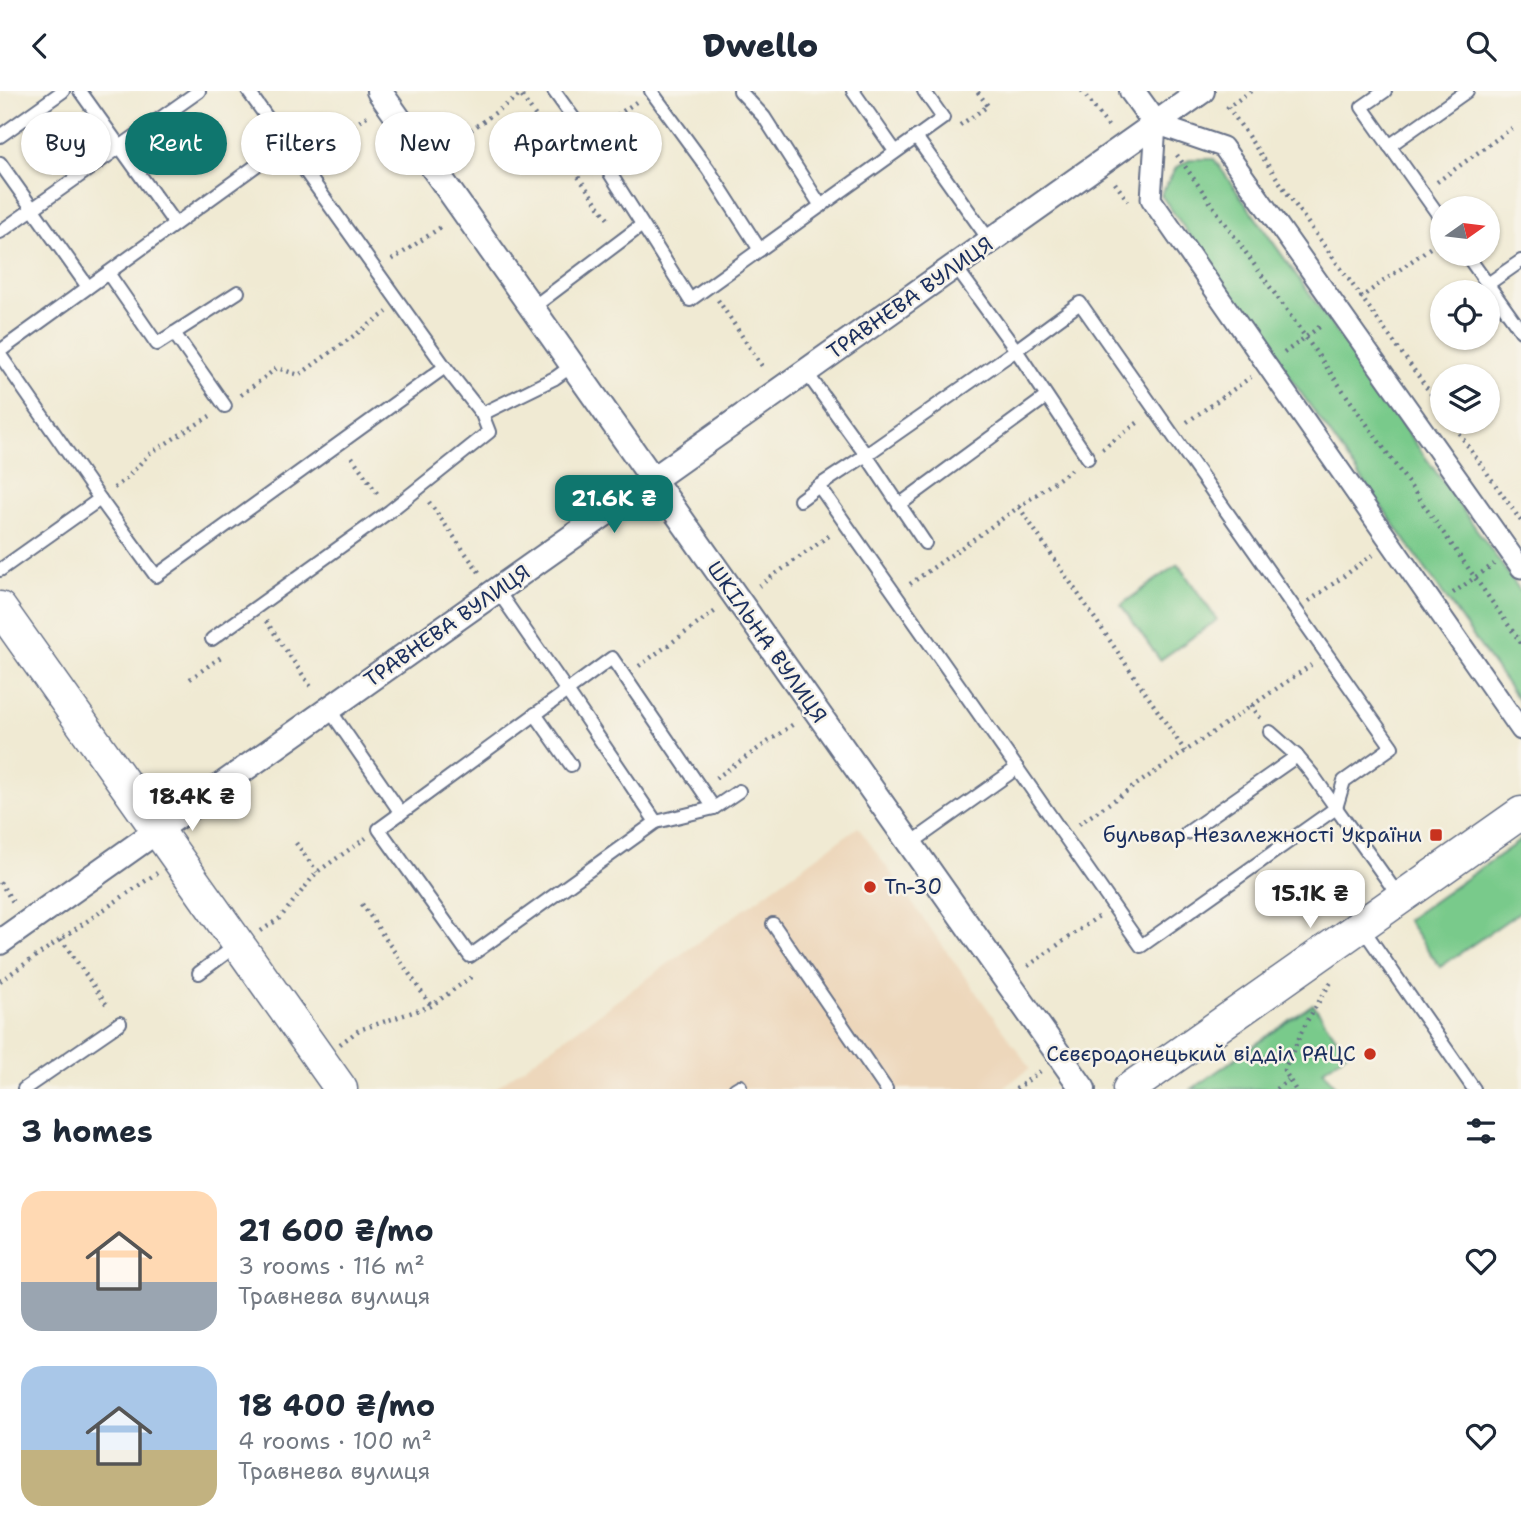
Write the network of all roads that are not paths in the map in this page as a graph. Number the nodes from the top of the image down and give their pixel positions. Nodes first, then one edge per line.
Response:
1 (63, 91) edge
2 (80, 91) edge
3 (199, 91) edge
4 (248, 91) edge
5 (379, 91) edge
6 (554, 91) edge
7 (740, 91) edge
8 (853, 91) edge
9 (924, 91) edge
10 (1132, 91) edge
11 (1202, 91) edge
12 (1385, 91) edge
13 (1467, 91) edge
14 (645, 95) edge
15 (263, 112) edge
16 (1156, 124) junction
17 (0, 136) edge
18 (916, 137) junction
19 (1389, 146) junction
20 (120, 147) junction
21 (895, 151) junction
22 (0, 163) edge
23 (243, 175) edge
24 (309, 175) edge
25 (1430, 203) edge
26 (821, 206) junction
27 (33, 209) junction
28 (175, 224) junction
29 (642, 225) junction
30 (0, 233) edge
31 (990, 241) junction
32 (760, 250) junction
33 (1521, 261) edge
34 (955, 266) junction
35 (108, 273) junction
36 (1494, 280) edge
37 (88, 287) junction
38 (238, 292) dead end
39 (1500, 301) edge
40 (532, 308) junction
41 (1521, 331) edge
42 (174, 333) junction
43 (1016, 350) junction
44 (0, 353) edge
45 (572, 365) junction
46 (445, 367) junction
47 (806, 372) junction
48 (1046, 397) junction
49 (225, 406) road end
50 (482, 414) junction
51 (866, 455) junction
52 (1088, 458) road end
53 (653, 480) junction
54 (820, 487) junction
55 (100, 499) junction
56 (800, 500) dead end
57 (899, 505) junction
58 (925, 543) dead end
59 (1516, 561) edge
60 (0, 570) edge
61 (497, 590) junction
62 (0, 608) edge
63 (212, 639) dead end
64 (567, 691) junction
65 (329, 709) junction
66 (536, 714) junction
67 (1521, 730) edge
68 (1270, 732) dead end
69 (1297, 756) junction
70 (571, 765) dead end
71 (1017, 768) junction
72 (738, 791) dead end
73 (714, 808) junction
74 (1336, 808) junction
75 (401, 813) junction
76 (1521, 813) edge
77 (656, 822) junction
78 (158, 831) junction
79 (1187, 833) dead end
80 (910, 844) junction
81 (1400, 899) junction
82 (773, 924) dead end
83 (1361, 926) junction
84 (249, 938) junction
85 (0, 942) edge
86 (199, 973) dead end
87 (120, 1023) road end
88 (24, 1089) edge
89 (341, 1089) edge
90 (886, 1089) edge
91 (1083, 1089) edge
92 (1129, 1089) edge
93 (1475, 1089) edge

1 - 17 lane
2 - 20 lane
3 - 20 lane
4 - 15 lane
5 - 40 street, ШКІЛЬНА ВУЛИЦЯ
6 - 29 lane
7 - 26 lane
8 - 21 lane
9 - 18 lane
10 - 16 street
11 - 16 street, ТРАВНЕВА ВУЛИЦЯ
12 - 19 lane
13 - 19 lane
14 - 32 lane
16 - 31 street, ТРАВНЕВА ВУЛИЦЯ
16 - 59 street
16 - 67 street
18 - 21 lane
18 - 31 lane
19 - 25 lane
20 - 27 lane
20 - 28 lane
21 - 26 lane
22 - 27 lane
23 - 28 lane
24 - 46 lane
26 - 32 lane
27 - 30 lane
27 - 37 lane
28 - 35 lane
29 - 32 lane
29 - 40 lane
31 - 34 street, ТРАВНЕВА ВУЛИЦЯ
33 - 36 lane
34 - 43 lane
34 - 47 street, ТРАВНЕВА ВУЛИЦЯ
35 - 37 lane
35 - 42 lane
37 - 44 lane
38 - 42 lane
39 - 41 lane
40 - 45 street, ШКІЛЬНА ВУЛИЦЯ
42 - 49 lane
43 - 48 lane
43 - 51 lane
43 - 74 lane
44 - 55 lane
45 - 50 lane
45 - 53 street, ШКІЛЬНА ВУЛИЦЯ
46 - 50 lane
46 - 55 lane
47 - 51 lane
47 - 53 street, ТРАВНЕВА ВУЛИЦЯ
48 - 52 lane
48 - 57 lane
50 - 63 lane
51 - 54 lane
51 - 57 lane
53 - 61 street, ТРАВНЕВА ВУЛИЦЯ
53 - 80 street, ШКІЛЬНА ВУЛИЦЯ
54 - 56 lane
54 - 71 lane
55 - 60 lane
57 - 58 lane
61 - 64 lane
61 - 65 street, ТРАВНЕВА ВУЛИЦЯ
62 - 78 street
64 - 66 lane
64 - 73 lane
64 - 77 lane
65 - 75 lane
65 - 78 street, ТРАВНЕВА ВУЛИЦЯ
66 - 70 lane
66 - 75 lane
68 - 69 lane
69 - 74 lane
69 - 79 lane
71 - 74 lane
71 - 80 lane
72 - 73 lane
73 - 77 lane
74 - 81 lane
75 - 77 lane
76 - 81 street
78 - 84 street
78 - 85 street, ТРАВНЕВА ВУЛИЦЯ
80 - 91 street, ШКІЛЬНА ВУЛИЦЯ
81 - 83 street
82 - 90 lane
83 - 92 street
83 - 93 lane
84 - 86 lane
84 - 89 street
87 - 88 lane

